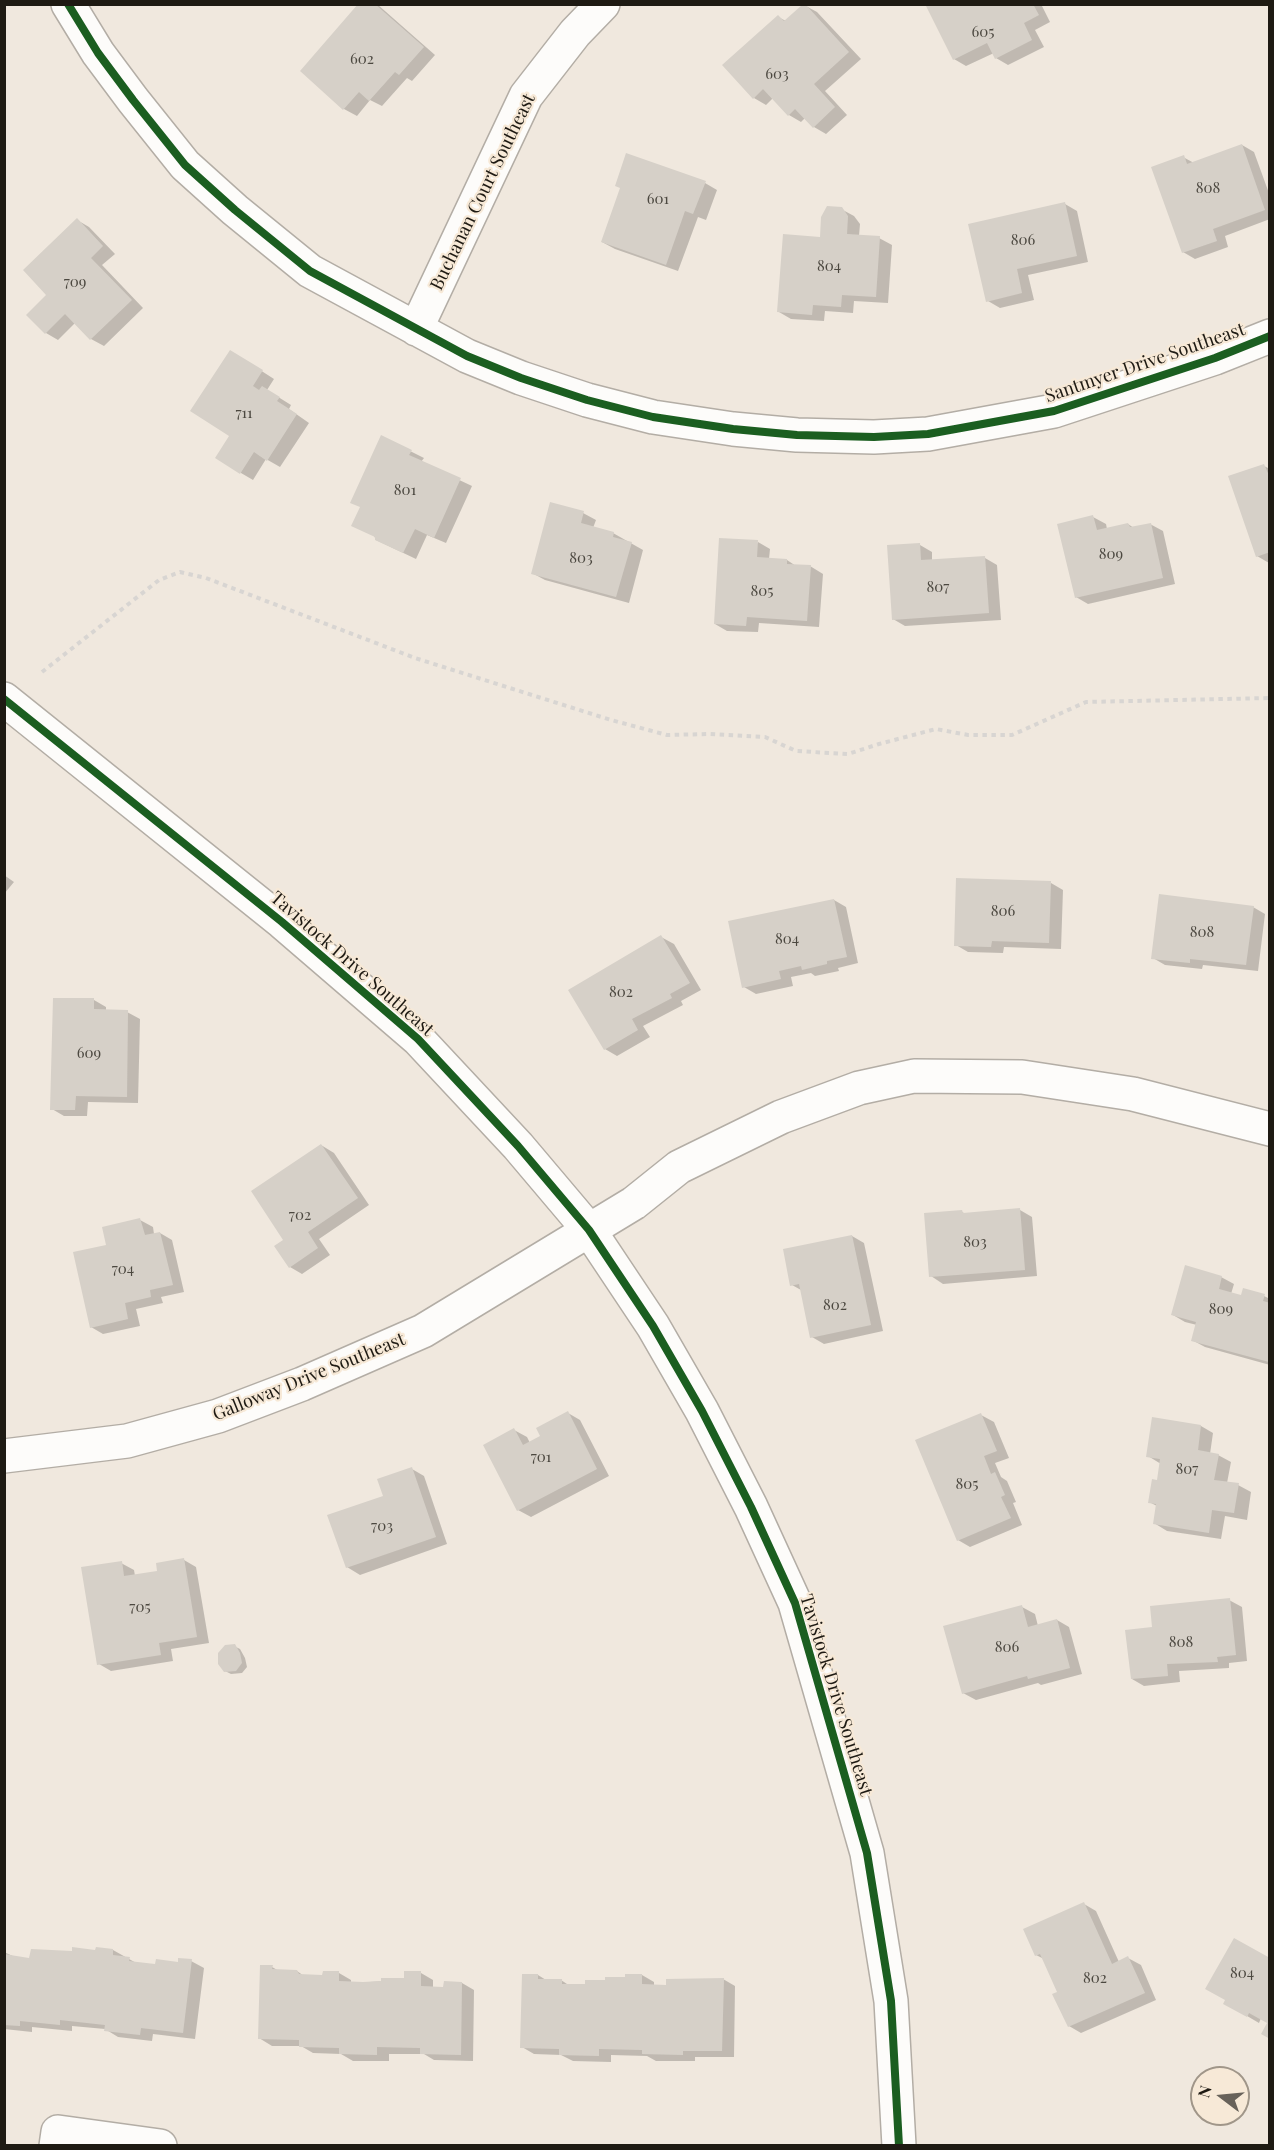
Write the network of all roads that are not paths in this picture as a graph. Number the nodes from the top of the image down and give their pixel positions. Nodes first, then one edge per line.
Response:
1 (68, 4) edge
2 (603, 4) edge
3 (416, 329) junction
4 (1269, 336) edge
5 (4, 699) edge
6 (1269, 1129) edge
7 (589, 1230) junction
8 (4, 1456) edge
9 (56, 2145) edge
10 (160, 2145) edge
11 (899, 2145) edge

1 - 3 street, Santmyer Drive Southeast
2 - 3 street, Buchanan Court Southeast
3 - 4 street, Santmyer Drive Southeast
5 - 7 street, Tavistock Drive Southeast
6 - 7 street, Galloway Drive Southeast
7 - 8 street, Galloway Drive Southeast
7 - 11 street, Tavistock Drive Southeast
9 - 10 street

